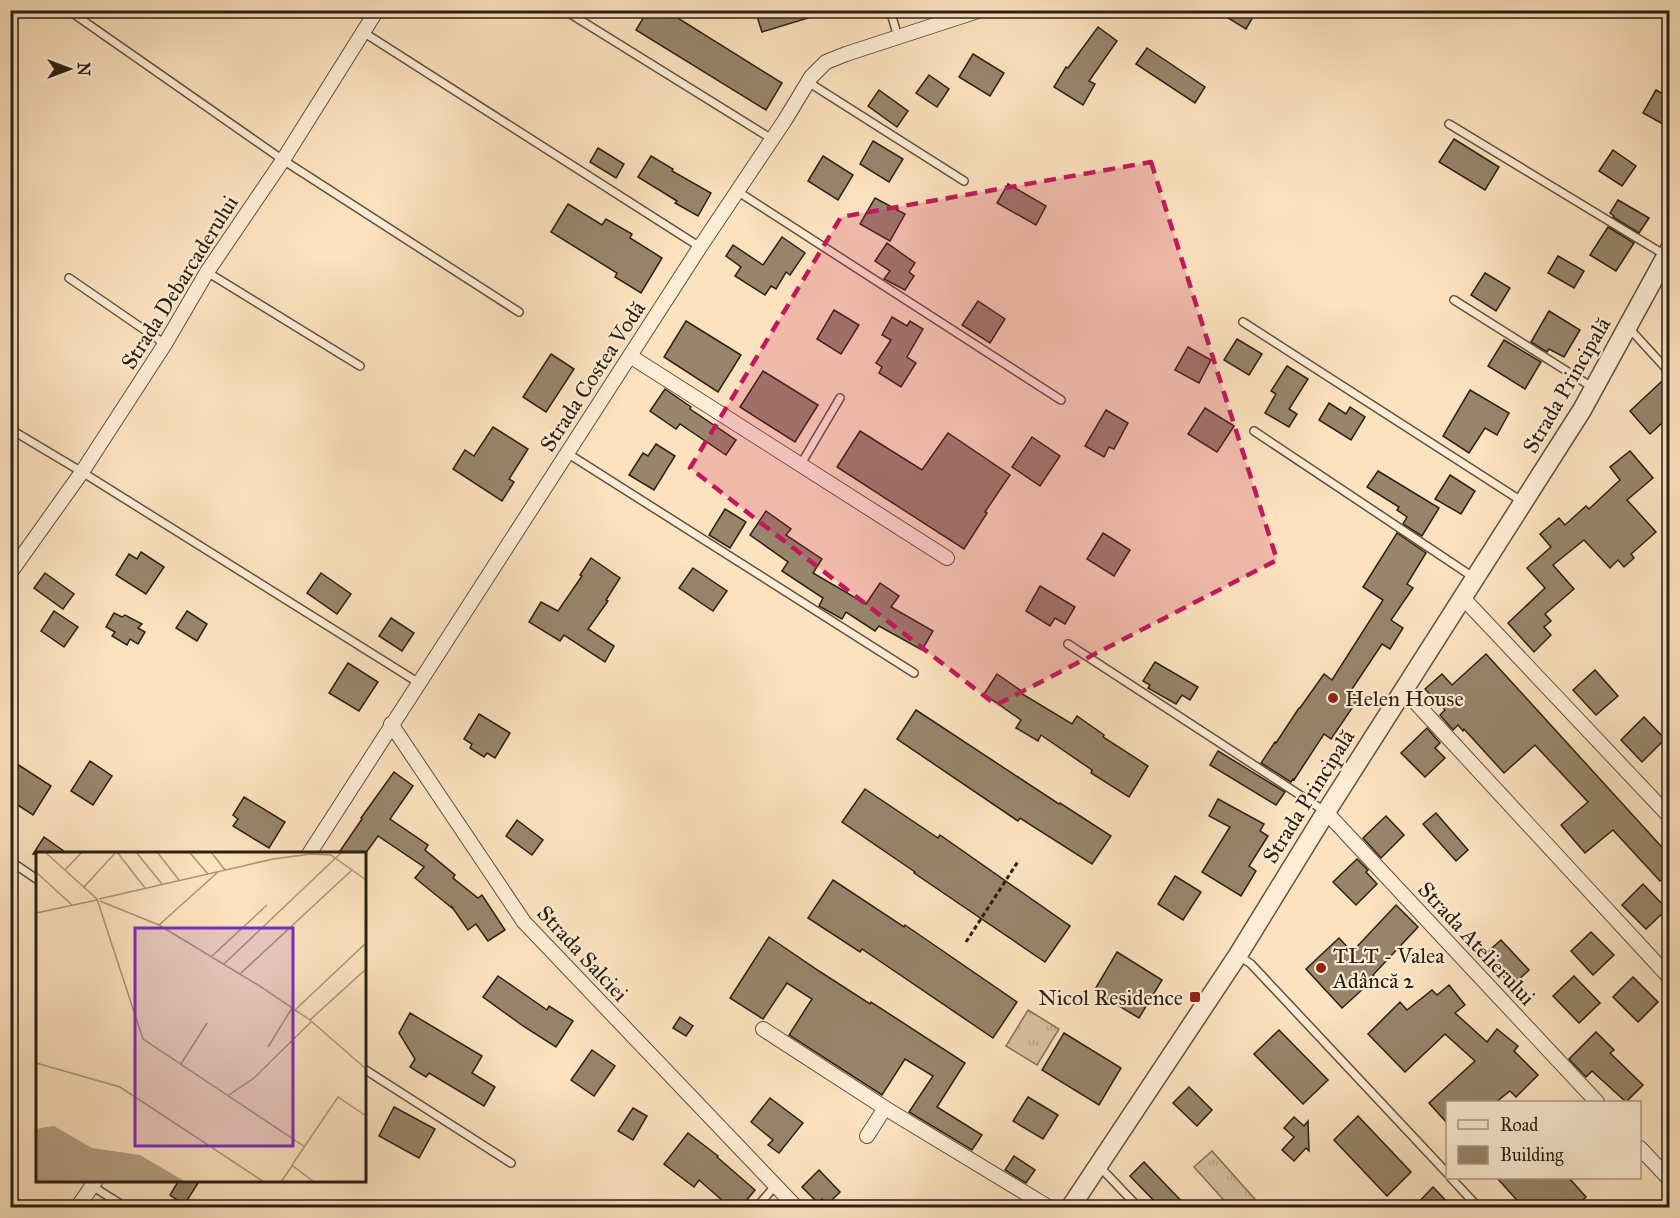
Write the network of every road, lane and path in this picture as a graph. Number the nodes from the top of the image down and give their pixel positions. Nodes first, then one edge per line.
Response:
1 (68, 10) edge
2 (377, 10) edge
3 (564, 10) edge
4 (890, 10) edge
5 (981, 10) edge
6 (363, 32) junction
7 (898, 38) junction
8 (808, 82) junction
9 (1449, 124) dead end
10 (772, 139) junction
11 (283, 160) junction
12 (964, 181) dead end
13 (736, 191) junction
14 (700, 247) junction
15 (1668, 253) edge
16 (207, 272) junction
17 (69, 278) dead end
18 (1454, 300) dead end
19 (519, 312) dead end
20 (1243, 322) dead end
21 (1628, 326) junction
22 (165, 344) junction
23 (630, 356) junction
24 (360, 366) dead end
25 (1670, 373) edge
26 (1594, 388) junction
27 (840, 398) dead end
28 (1061, 400) dead end
29 (10, 429) edge
30 (1254, 430) dead end
31 (567, 453) junction
32 (801, 464) junction
33 (82, 472) junction
34 (1524, 502) junction
35 (947, 558) dead end
36 (10, 573) edge
37 (1475, 578) junction
38 (1463, 598) junction
39 (1068, 644) dead end
40 (914, 673) dead end
41 (419, 683) junction
42 (1404, 690) junction
43 (391, 724) junction
44 (1326, 812) junction
45 (1670, 817) edge
46 (310, 852) edge
47 (1019, 860) dead end
48 (16, 865) dead end
49 (36, 879) edge
50 (966, 942) dead end
51 (1238, 955) junction
52 (1670, 978) edge
53 (763, 1029) dead end
54 (366, 1070) edge
55 (1596, 1101) edge
56 (885, 1108) junction
57 (867, 1136) dead end
58 (1641, 1149) edge
59 (511, 1163) dead end
60 (1098, 1166) junction
61 (1446, 1172) edge
62 (1452, 1179) edge
63 (1670, 1180) edge
64 (94, 1183) edge
65 (775, 1186) junction
66 (77, 1208) edge
67 (126, 1208) edge
68 (756, 1208) edge
69 (797, 1208) edge
70 (1050, 1208) edge
71 (1070, 1208) edge
72 (1139, 1208) edge
73 (1479, 1208) edge

1 - 11 lane
2 - 6 street, Strada Debarcaderului
3 - 10 lane
4 - 7 lane
5 - 7 street, Strada Costea Vodă
6 - 11 street, Strada Debarcaderului
6 - 14 lane
7 - 8 street, Strada Costea Vodă
8 - 10 street, Strada Costea Vodă
8 - 12 lane
9 - 15 lane
10 - 13 street, Strada Costea Vodă
11 - 16 street, Strada Debarcaderului
11 - 19 lane
13 - 14 street, Strada Costea Vodă
13 - 28 lane
14 - 23 street, Strada Costea Vodă
15 - 21 street, Strada Principală
16 - 22 street, Strada Debarcaderului
16 - 24 lane
17 - 22 lane
18 - 26 lane
20 - 34 lane
21 - 25 lane
21 - 26 street, Strada Principală
22 - 33 street, Strada Debarcaderului
23 - 31 street, Strada Costea Vodă
23 - 32 street
26 - 34 street, Strada Principală
27 - 32 lane
29 - 33 lane
30 - 37 lane
31 - 40 lane
31 - 41 street, Strada Costea Vodă
32 - 35 street
33 - 36 street, Strada Debarcaderului
33 - 41 lane
34 - 37 street, Strada Principală
37 - 38 street, Strada Principală
38 - 42 street, Strada Principală
38 - 45 street
39 - 44 lane
41 - 43 street, Strada Costea Vodă
42 - 44 street, Strada Principală
42 - 52 street
43 - 46 street, Strada Costea Vodă
43 - 65 street, Strada Salciei
44 - 51 street, Strada Principală
44 - 55 street, Strada Atelierului
47 - 50 path
48 - 49 lane
51 - 60 street, Strada Principală
51 - 61 lane
53 - 56 street
54 - 59 lane
56 - 57 street
56 - 70 street
58 - 63 street
60 - 71 street, Strada Principală
60 - 72 lane
62 - 73 lane
64 - 66 street
64 - 67 lane
65 - 68 lane
65 - 69 street, Strada Salciei

